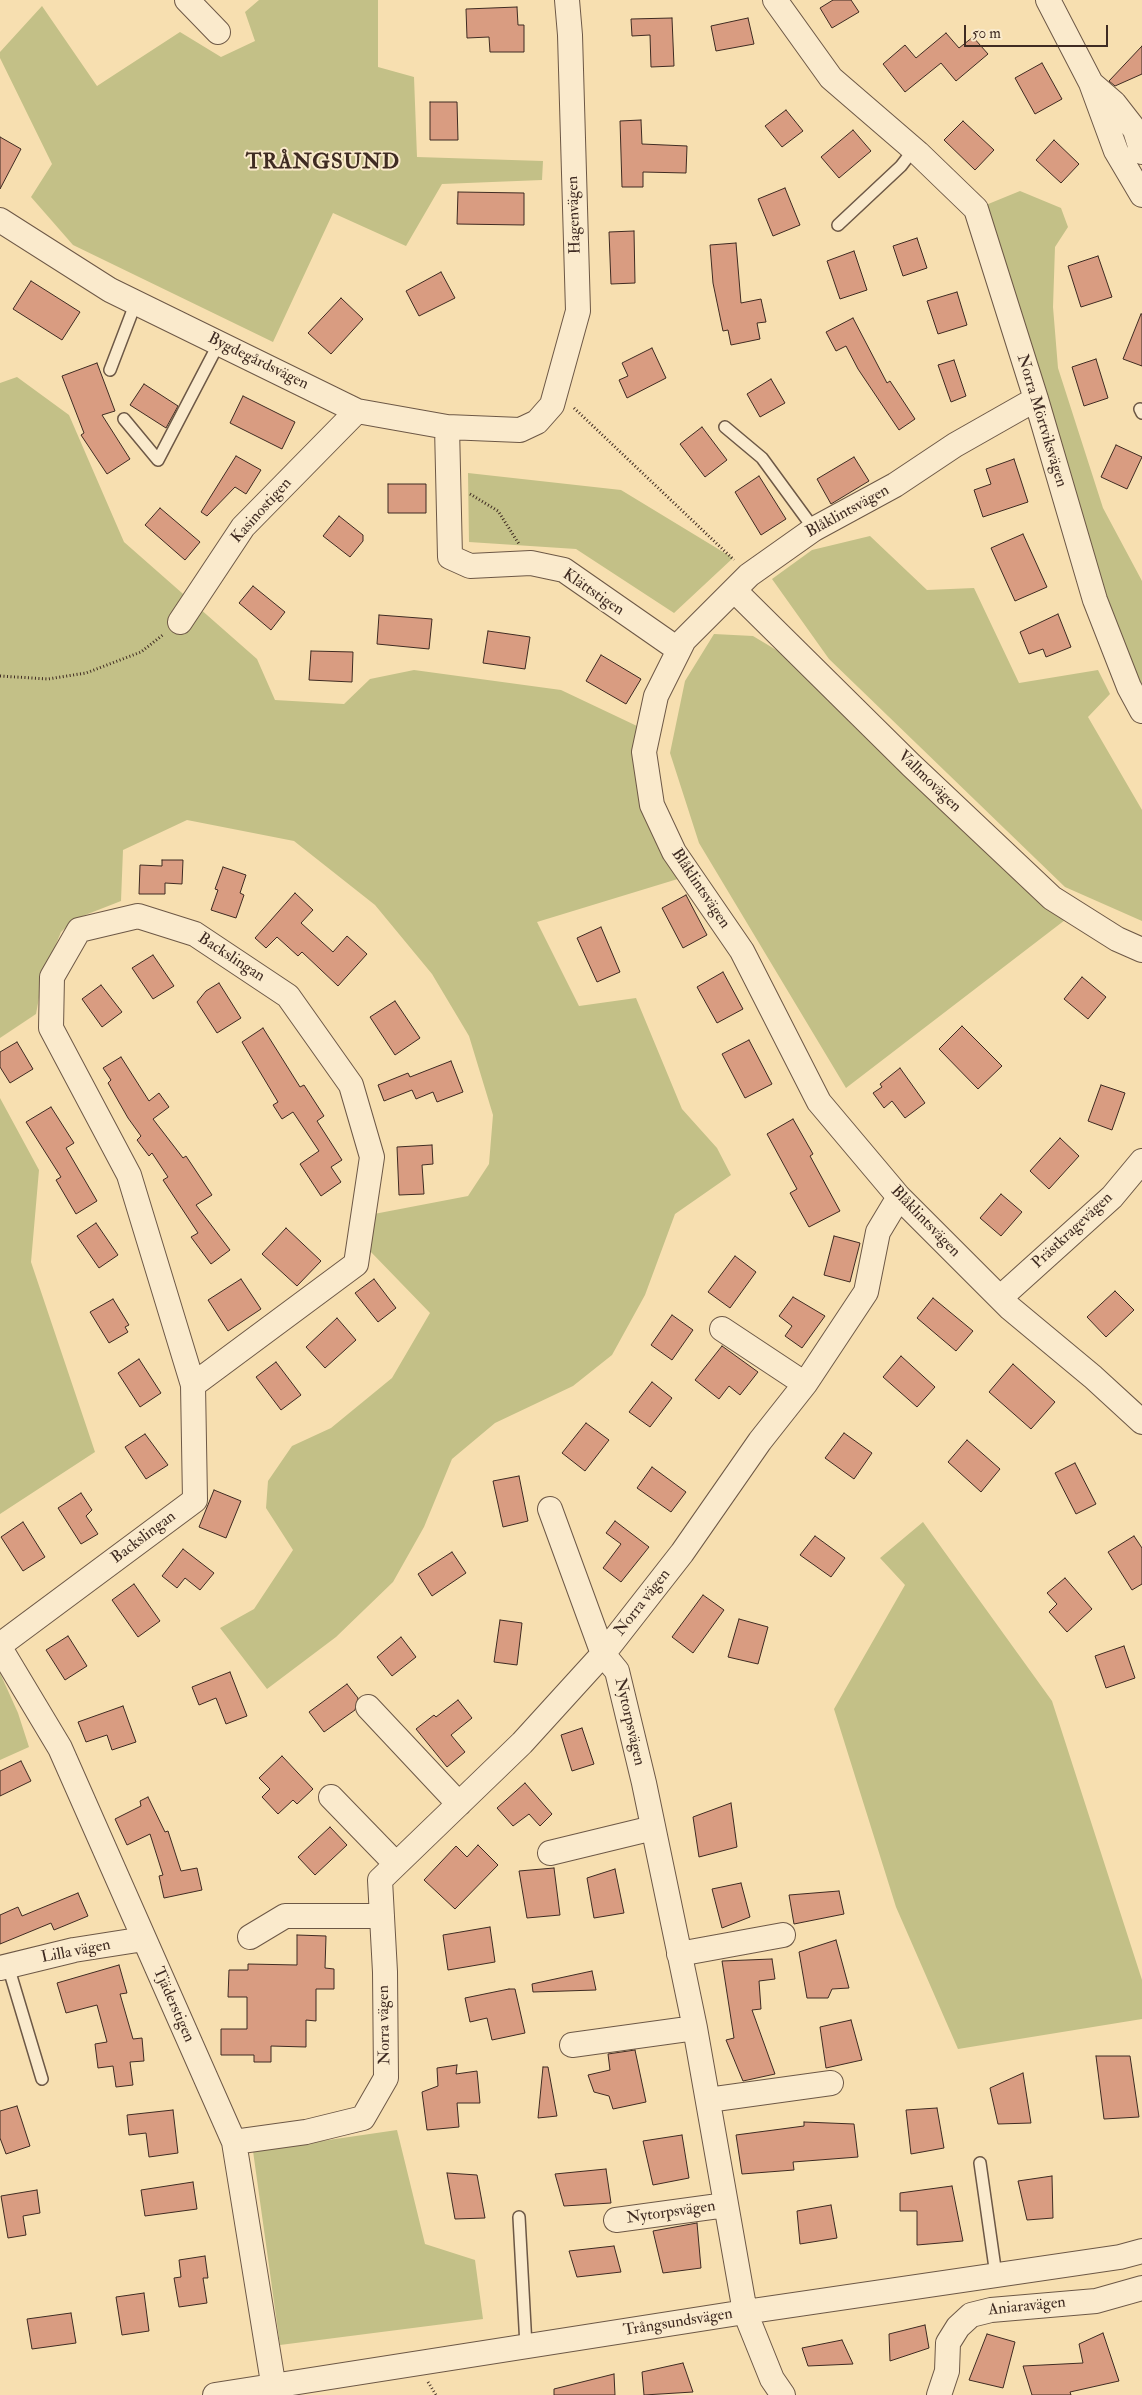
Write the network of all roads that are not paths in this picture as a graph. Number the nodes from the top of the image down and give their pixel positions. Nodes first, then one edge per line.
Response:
1 (187, 0) edge
2 (567, 0) edge
3 (775, 0) edge
4 (1048, 0) edge
5 (218, 32) dead end
6 (1091, 83) junction
7 (914, 149) junction
8 (1142, 152) edge
9 (1142, 195) edge
10 (0, 220) edge
11 (838, 225) dead end
12 (136, 302) junction
13 (219, 343) junction
14 (110, 370) dead end
15 (1036, 399) junction
16 (357, 410) junction
17 (124, 418) dead end
18 (537, 422) joint
19 (725, 426) dead end
20 (447, 427) junction
21 (814, 529) junction
22 (742, 582) junction
23 (180, 622) road end
24 (679, 650) junction
25 (1142, 711) edge
26 (1142, 950) edge
27 (1142, 1161) edge
28 (899, 1197) junction
29 (1000, 1297) junction
30 (722, 1329) dead end
31 (805, 1384) junction
32 (193, 1385) junction
33 (1142, 1422) edge
34 (550, 1508) dead end
35 (0, 1646) edge
36 (604, 1654) junction
37 (368, 1707) dead end
38 (331, 1797) dead end
39 (459, 1804) junction
40 (653, 1828) junction
41 (550, 1852) dead end
42 (396, 1864) junction
43 (382, 1916) junction
44 (783, 1935) dead end
45 (250, 1937) dead end
46 (144, 1939) junction
47 (679, 1954) junction
48 (4, 1967) edge
49 (695, 2028) junction
50 (572, 2044) dead end
51 (42, 2079) dead end
52 (831, 2083) dead end
53 (708, 2100) junction
54 (234, 2142) junction
55 (980, 2163) dead end
56 (726, 2205) junction
57 (519, 2217) dead end
58 (616, 2220) dead end
59 (1142, 2251) edge
60 (996, 2275) junction
61 (1142, 2288) edge
62 (745, 2312) junction
63 (526, 2346) junction
64 (274, 2390) edge
65 (215, 2395) edge
66 (783, 2395) edge
67 (939, 2395) edge

1 - 5 street
2 - 18 street, Hagenvägen
3 - 7 street, Norra Mörtviksvägen
4 - 6 street
6 - 8 street
6 - 9 street
7 - 11 lane
7 - 15 street, Norra Mörtviksvägen
10 - 12 street, Bygdegårdsvägen
12 - 13 street, Bygdegårdsvägen
12 - 14 lane
13 - 16 street, Bygdegårdsvägen
13 - 17 lane
15 - 21 street, Blåklintsvägen
15 - 25 street, Norra Mörtviksvägen
16 - 20 street, Bygdegårdsvägen
16 - 23 street, Kasinostigen
18 - 20 street, Bygdegårdsvägen
19 - 21 lane
20 - 24 street, Klättstigen
21 - 22 street, Blåklintsvägen
22 - 24 street, Blåklintsvägen
22 - 26 street, Vallmovägen
24 - 28 street, Blåklintsvägen
27 - 29 street, Prästkragevägen
28 - 29 street, Blåklintsvägen
28 - 31 street, Norra vägen
29 - 33 street, Blåklintsvägen
30 - 31 street
31 - 36 street, Norra vägen
32 - 32 street, Backslingan
32 - 35 street, Backslingan
34 - 36 street, Nytorpsvägen
35 - 46 street, Tjäderstigen
36 - 39 street, Norra vägen
36 - 40 street, Nytorpsvägen
37 - 39 street
38 - 42 street
39 - 42 street, Norra vägen
40 - 41 street
40 - 47 street, Nytorpsvägen
42 - 43 street, Norra vägen
43 - 45 street
43 - 54 street, Norra vägen
44 - 47 street
46 - 48 street, Lilla vägen
46 - 54 street, Tjäderstigen
47 - 49 street, Nytorpsvägen
48 - 51 lane, Lilla vägen
49 - 50 street
49 - 53 street, Nytorpsvägen
52 - 53 street
53 - 56 street, Nytorpsvägen
54 - 64 street, Tjäderstigen
55 - 60 lane
56 - 58 street, Nytorpsvägen
56 - 62 street, Nytorpsvägen
57 - 63 lane
59 - 60 street, Trångsundsvägen
60 - 62 street, Trångsundsvägen
61 - 67 street, Aniaravägen
62 - 63 street, Trångsundsvägen
62 - 66 street, Nytorpsvägen
63 - 64 street, Trångsundsvägen
64 - 65 street, Trångsundsvägen

